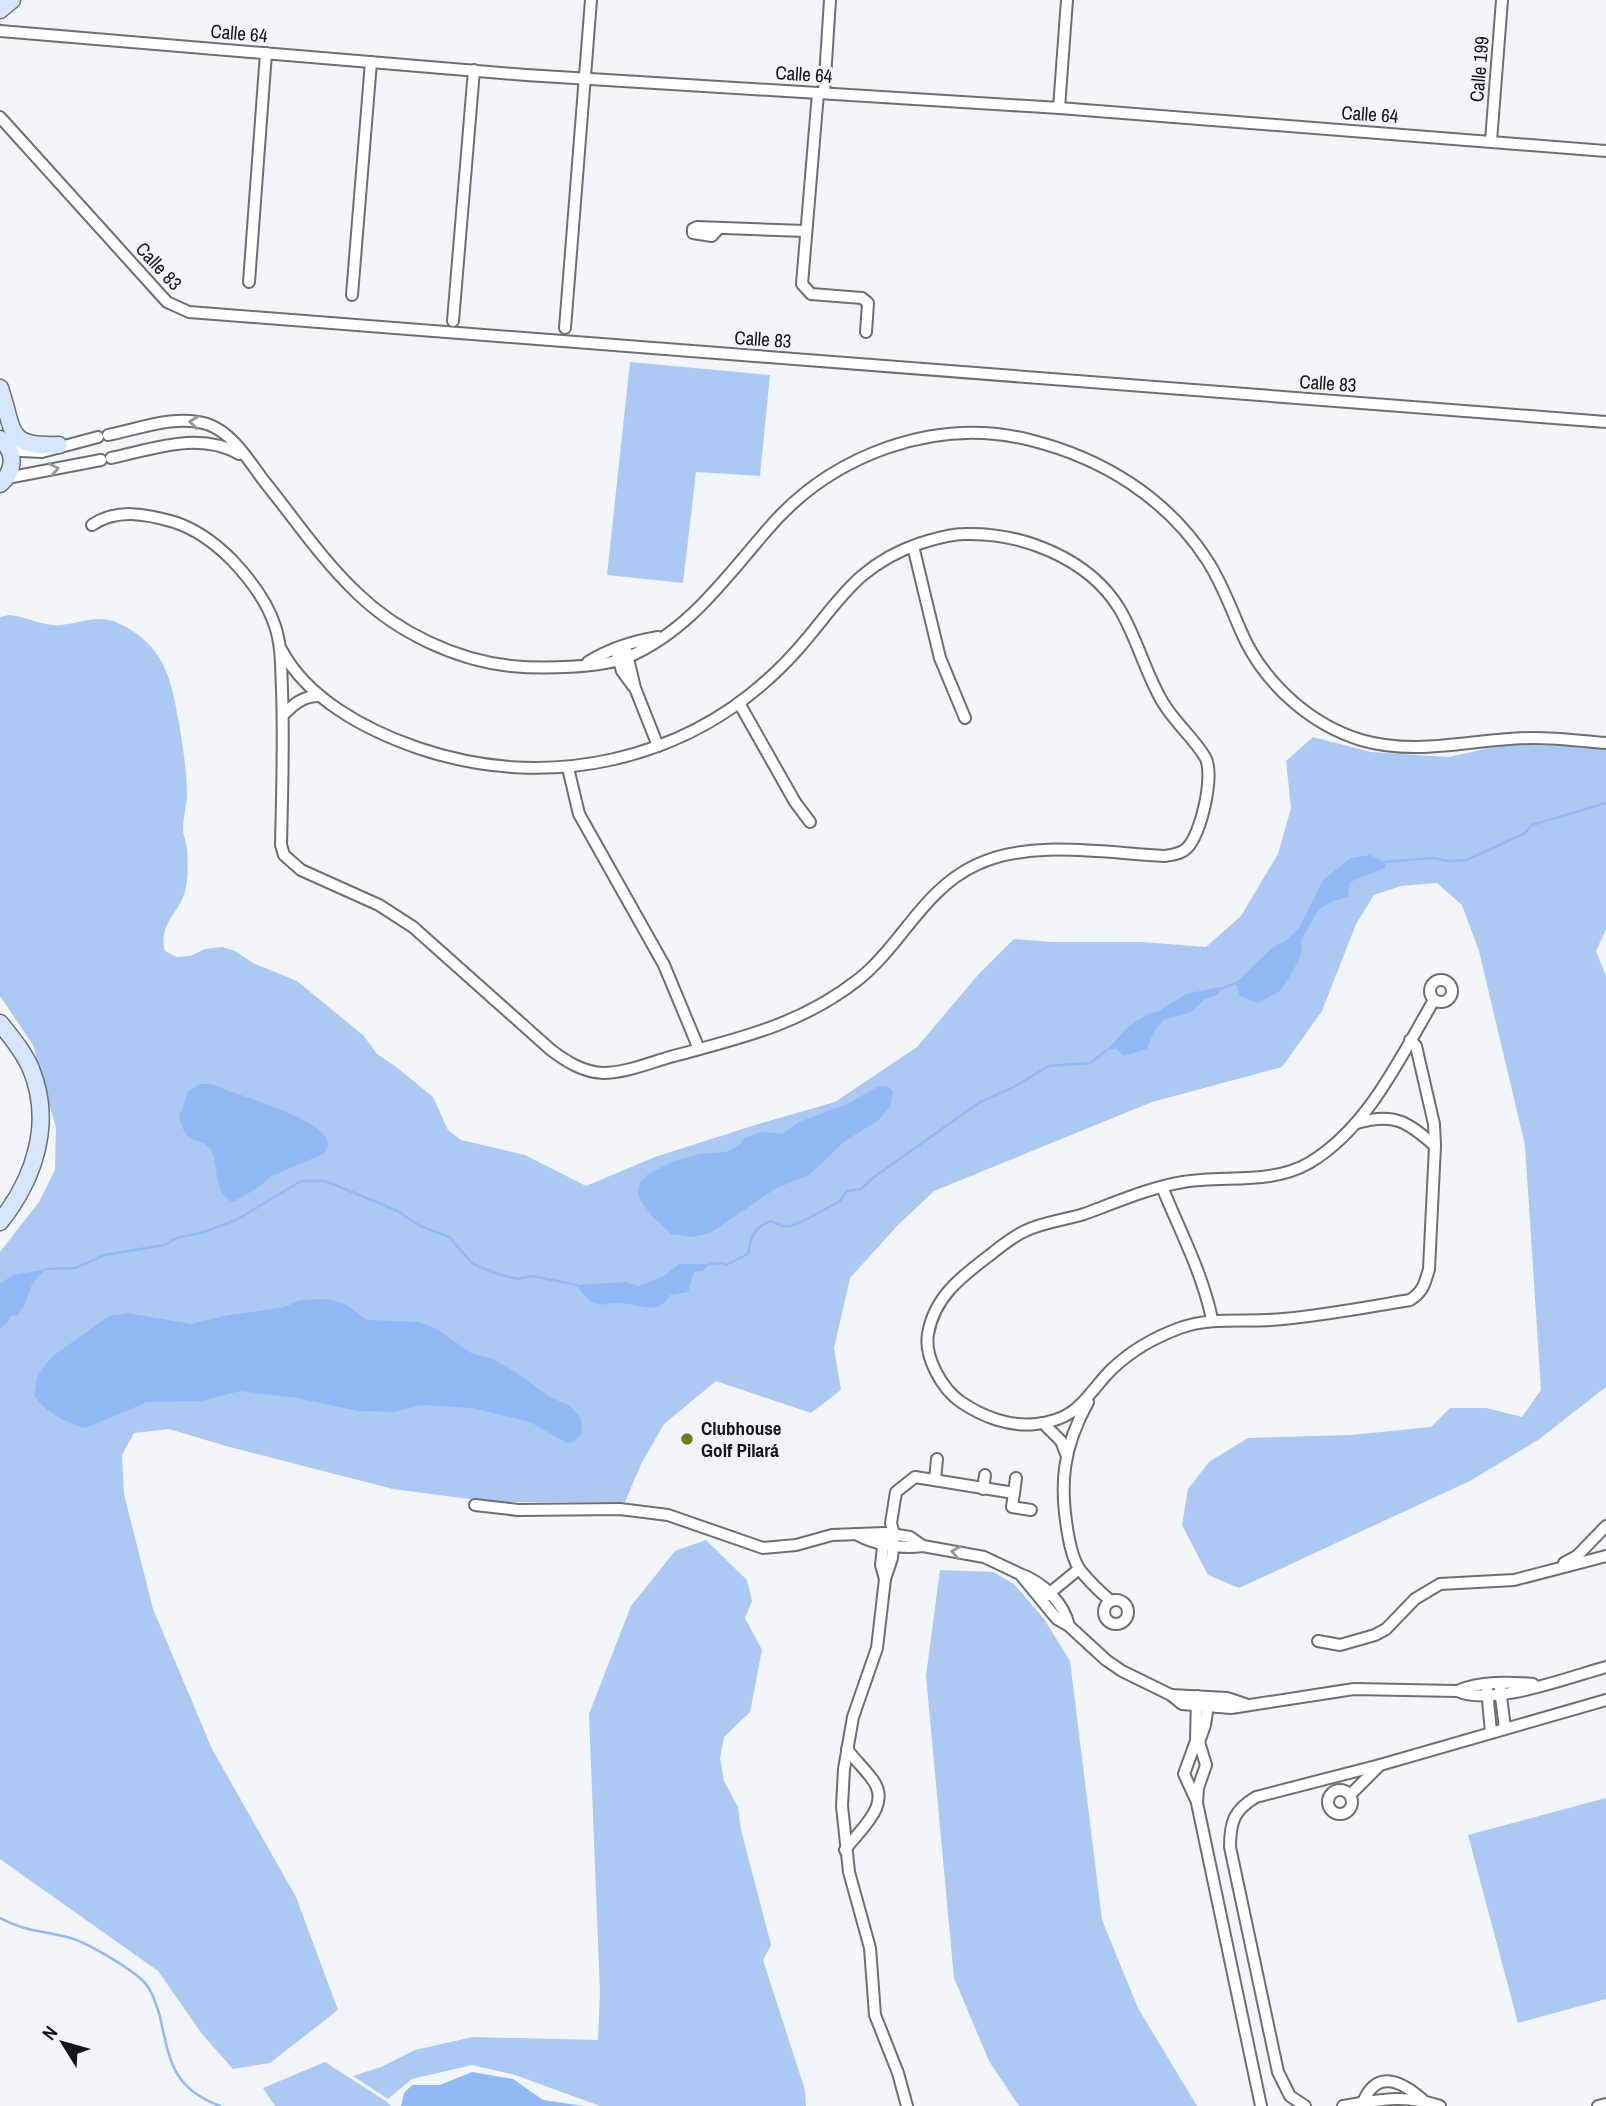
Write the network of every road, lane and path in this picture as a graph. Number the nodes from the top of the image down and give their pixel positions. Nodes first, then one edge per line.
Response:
1 (12, 0) edge
2 (591, 0) edge
3 (830, 0) edge
4 (1067, 0) edge
5 (1502, 0) edge
6 (0, 10) edge
7 (0, 31) edge
8 (266, 53) junction
9 (371, 62) junction
10 (474, 70) junction
11 (584, 78) junction
12 (821, 93) junction
13 (1059, 108) junction
14 (0, 117) edge
15 (1490, 141) junction
16 (1606, 151) edge
17 (719, 228) dead end
18 (805, 231) junction
19 (249, 282) dead end
20 (352, 295) dead end
21 (453, 321) dead end
22 (565, 328) dead end
23 (866, 332) dead end
24 (0, 388) edge
25 (1606, 422) edge
26 (155, 426) junction
27 (3, 438) edge
28 (60, 445) junction
29 (161, 447) junction
30 (248, 459) junction
31 (4, 481) edge
32 (92, 525) dead end
33 (913, 546) junction
34 (281, 649) junction
35 (622, 653) junction
36 (319, 695) junction
37 (739, 703) junction
38 (283, 715) junction
39 (965, 718) dead end
40 (1606, 743) edge
41 (658, 746) junction
42 (568, 768) junction
43 (810, 822) dead end
44 (1434, 1000) dead end
45 (0, 1023) edge
46 (1410, 1040) junction
47 (699, 1049) junction
48 (1357, 1124) junction
49 (1435, 1146) junction
50 (1162, 1187) junction
51 (0, 1222) edge
52 (1212, 1320) junction
53 (1091, 1396) junction
54 (1043, 1423) junction
55 (1066, 1454) junction
56 (937, 1460) dead end
57 (985, 1475) dead end
58 (1016, 1478) dead end
59 (935, 1480) junction
60 (983, 1489) junction
61 (1014, 1493) junction
62 (475, 1505) dead end
63 (1031, 1510) dead end
64 (1606, 1526) edge
65 (889, 1536) junction
66 (1606, 1556) edge
67 (1079, 1569) junction
68 (1550, 1571) junction
69 (1046, 1597) junction
70 (1111, 1601) dead end
71 (1318, 1641) dead end
72 (1606, 1667) edge
73 (1487, 1689) junction
74 (1500, 1689) junction
75 (1196, 1700) junction
76 (1606, 1700) edge
77 (1209, 1702) junction
78 (1504, 1728) junction
79 (1491, 1732) junction
80 (847, 1749) junction
81 (1380, 1765) junction
82 (1350, 1796) dead end
83 (1197, 1803) junction
84 (845, 1850) junction
85 (1424, 2101) junction
86 (1363, 2102) junction
87 (1606, 2104) edge
88 (907, 2106) edge
89 (1261, 2106) edge
90 (1305, 2106) edge
91 (1343, 2106) edge
92 (1440, 2106) edge
93 (1598, 2106) edge

1 - 6 street
2 - 11 street
3 - 12 street
4 - 13 street
5 - 15 street, Calle 199
7 - 8 street, Calle 64
8 - 9 street, Calle 64
8 - 19 street
9 - 10 street, Calle 64
9 - 20 street
10 - 11 street, Calle 64
10 - 21 street
11 - 12 street, Calle 64
11 - 22 street
12 - 13 street, Calle 64
12 - 18 street
13 - 15 street, Calle 64
14 - 25 street, Calle 83
15 - 16 street, Calle 64
17 - 18 street
18 - 23 street
24 - 28 street
26 - 28 street
26 - 29 street
30 -> 26 street
27 - 28 street
27 - 31 street
29 - 30 street
31 -> 29 street
30 - 35 street
32 - 34 street
33 - 37 street
33 - 39 street
33 - 47 street
34 - 36 street
34 - 38 street
35 - 40 street
35 - 41 street
36 - 38 street
36 - 42 street
37 - 41 street
37 - 43 street
38 - 47 street
41 - 42 street
42 - 47 street
44 - 46 street
45 - 51 street
46 - 48 street
46 - 49 street
48 - 49 street
48 - 50 street
49 - 52 street
50 - 52 street
50 - 54 street
52 - 53 street
53 - 54 street
53 - 55 street
54 - 55 street
55 - 67 street
56 - 59 street
57 - 60 street
58 - 61 street
59 - 60 street
59 - 65 street
60 - 61 street
61 - 63 street
62 - 65 street
64 - 68 street
69 -> 65 street
65 - 80 street
66 - 68 street
67 - 69 street
67 - 70 street
68 - 71 street
69 - 75 street
72 - 74 street
73 - 74 street
73 - 77 street
73 - 79 street
74 - 78 street
75 - 77 street
75 - 83 street
76 - 78 street
77 - 83 street
78 - 79 street
79 - 81 street
80 - 84 street
80 - 84 street
81 - 82 street
81 - 90 street
83 - 89 street
84 - 88 street
85 - 86 street
85 - 86 street
85 - 92 street
86 - 91 street
87 - 93 street

